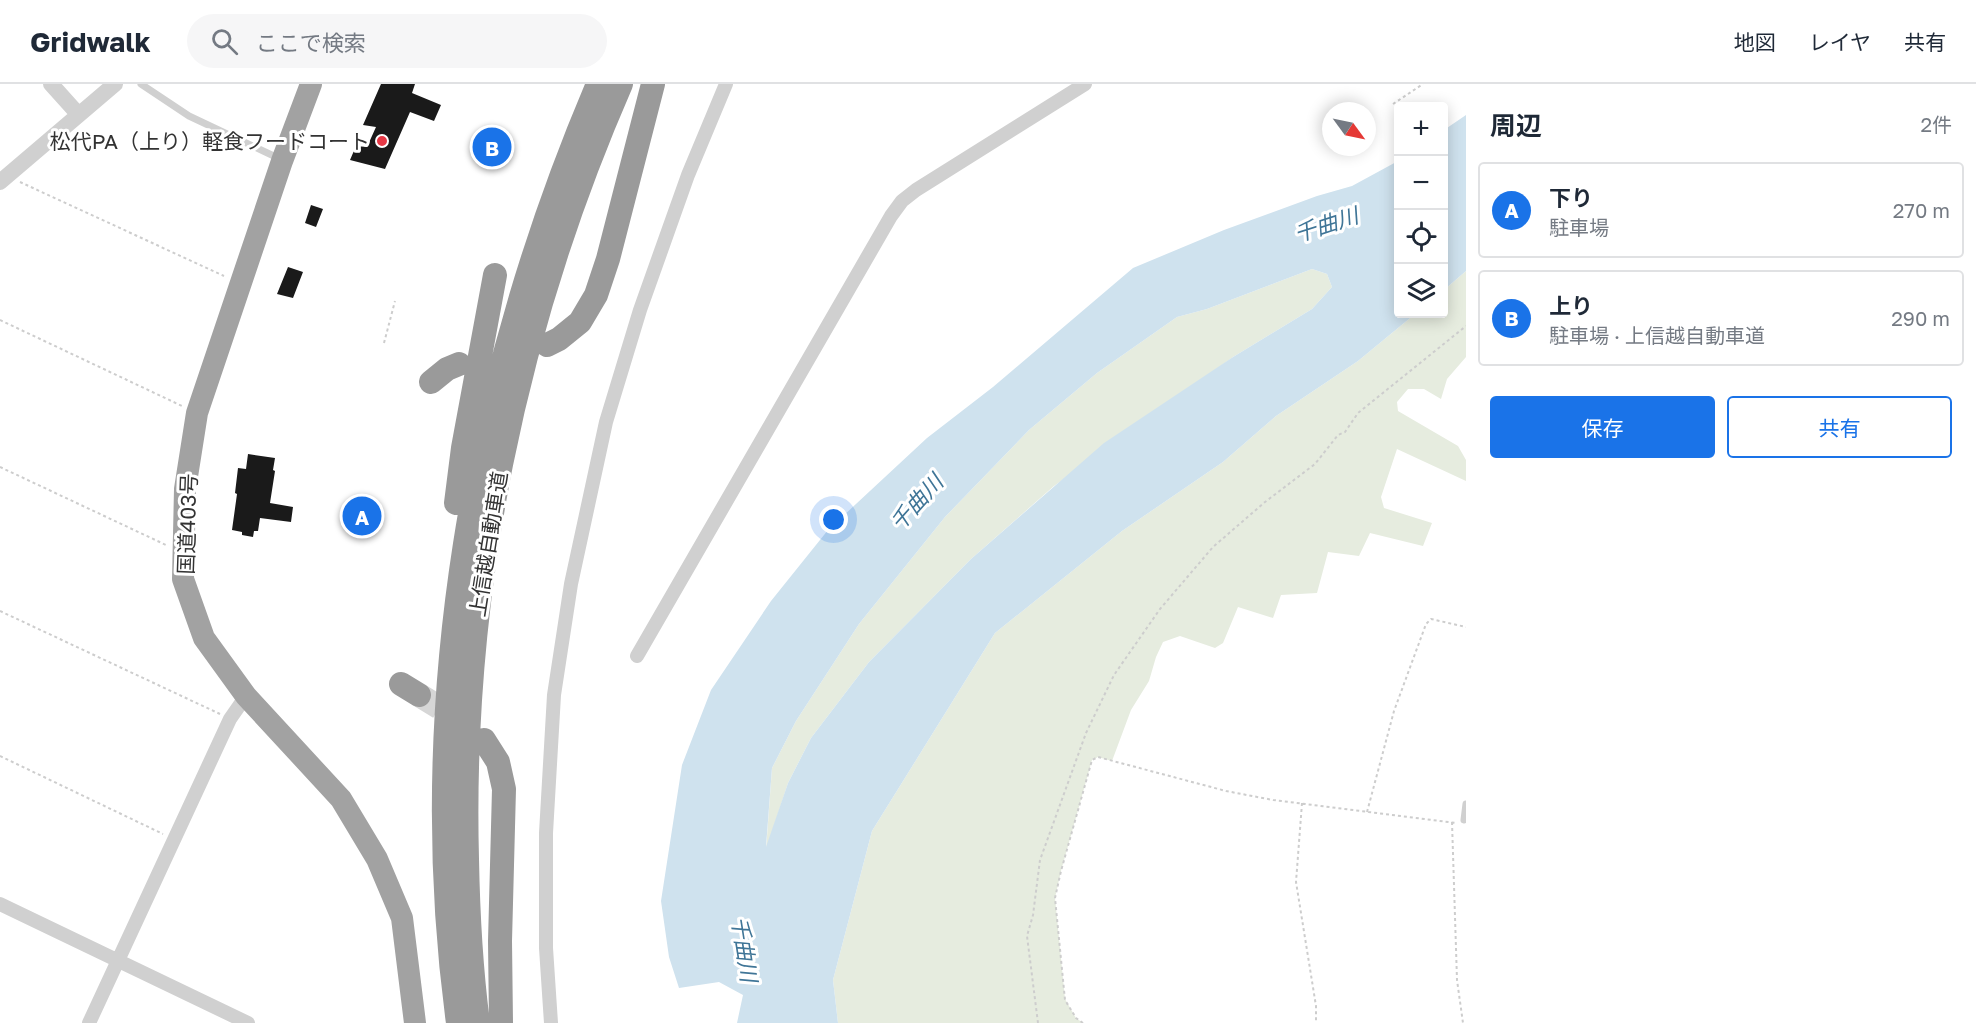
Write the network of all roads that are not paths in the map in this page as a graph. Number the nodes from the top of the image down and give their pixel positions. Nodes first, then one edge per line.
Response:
1 (51, 84) edge
2 (115, 84) edge
3 (141, 84) edge
4 (311, 84) edge
5 (598, 84) edge
6 (621, 84) edge
7 (653, 84) edge
8 (726, 84) edge
9 (1085, 84) edge
10 (78, 114) junction
11 (282, 160) junction
12 (3, 179) edge
13 (495, 275) dead end
14 (547, 345) dead end
15 (459, 364) dead end
16 (431, 382) dead end
17 (637, 656) dead end
18 (246, 696) junction
19 (484, 740) tunnel mouth
20 (445, 757) junction
21 (1466, 804) edge
22 (1464, 820) road end
23 (0, 904) edge
24 (119, 962) junction
25 (89, 1023) edge
26 (248, 1023) edge
27 (415, 1023) edge
28 (458, 1023) edge
29 (478, 1023) edge
30 (501, 1023) edge
31 (551, 1023) edge

1 - 10 street
2 - 10 street
3 - 11 lane
4 - 11 highway, 国道403号
5 - 20 highway, 上信越自動車道
6 - 29 highway, 上信越自動車道
7 - 14 highway
8 - 31 street
9 - 17 street
10 - 12 street
11 - 18 highway, 国道403号
13 - 20 highway
15 - 16 highway
18 - 24 street
18 - 27 highway, 国道403号
19 - 30 highway
20 - 28 highway, 上信越自動車道
21 - 22 lane
23 - 24 street
24 - 25 street
24 - 26 street

